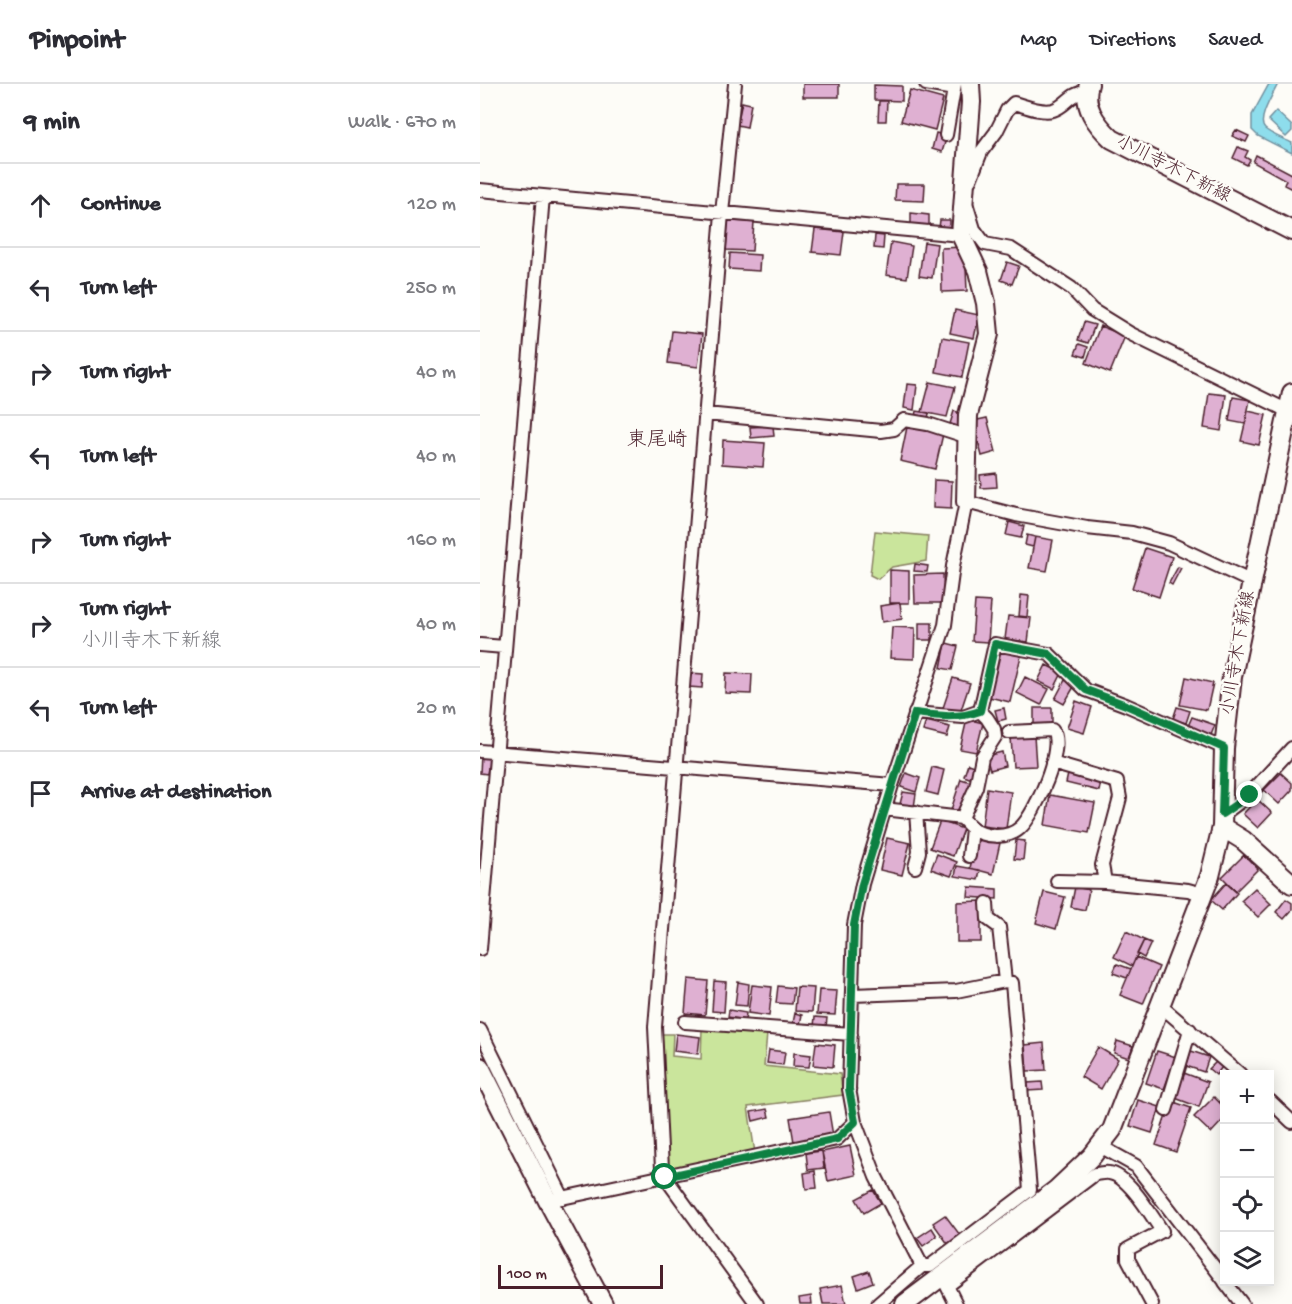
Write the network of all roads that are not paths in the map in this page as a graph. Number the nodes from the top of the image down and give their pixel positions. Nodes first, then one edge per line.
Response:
1 (735, 84) edge
2 (926, 84) edge
3 (960, 86) edge
4 (1088, 88) edge
5 (946, 135) dead end
6 (480, 190) edge
7 (963, 190) junction
8 (543, 196) junction
9 (722, 213) junction
10 (1292, 231) edge
11 (961, 235) junction
12 (1291, 400) edge
13 (706, 414) junction
14 (968, 437) junction
15 (966, 502) junction
16 (1252, 582) junction
17 (480, 645) edge
18 (504, 647) junction
19 (980, 711) junction
20 (915, 713) junction
21 (1009, 732) dead end
22 (1224, 748) junction
23 (1292, 748) edge
24 (480, 751) edge
25 (497, 752) junction
26 (1052, 763) junction
27 (677, 768) junction
28 (892, 785) junction
29 (884, 809) junction
30 (916, 812) junction
31 (962, 818) junction
32 (1222, 821) junction
33 (972, 829) junction
34 (969, 856) dead end
35 (915, 867) dead end
36 (1057, 881) dead end
37 (1105, 882) junction
38 (1292, 884) edge
39 (1203, 894) junction
40 (987, 903) dead end
41 (480, 949) edge
42 (1005, 981) junction
43 (853, 995) junction
44 (1161, 1006) junction
45 (685, 1022) dead end
46 (1190, 1029) junction
47 (480, 1030) edge
48 (851, 1034) junction
49 (480, 1067) edge
50 (1236, 1070) edge
51 (1274, 1106) edge
52 (1166, 1110) dead end
53 (855, 1122) junction
54 (1292, 1122) edge
55 (1100, 1146) junction
56 (665, 1177) junction
57 (555, 1199) junction
58 (922, 1266) junction
59 (1220, 1275) edge
60 (944, 1281) junction
61 (1229, 1286) edge
62 (603, 1304) edge
63 (757, 1304) edge
64 (878, 1304) edge
65 (905, 1304) edge
66 (956, 1304) edge
67 (1152, 1304) edge
68 (1242, 1304) edge

1 - 9 street
2 - 3 street
3 - 5 street
3 - 7 street
4 - 7 street
4 - 10 street, 小川寺木下新線
6 - 8 street
7 - 11 street
7 - 12 street
8 - 9 street
8 - 18 street
9 - 11 street
9 - 13 street
11 - 14 street
12 - 16 street, 小川寺木下新線
13 - 14 street
13 - 27 street
14 - 15 street
15 - 16 street
15 - 20 street
16 - 22 street, 小川寺木下新線
17 - 18 street
18 - 25 street
19 - 20 street
19 - 22 street
19 - 31 street
20 - 28 street
21 - 26 street
22 - 32 street, 小川寺木下新線
23 - 32 street
24 - 25 street
25 - 27 street
25 - 41 street
26 - 33 street
26 - 37 street
27 - 28 street
27 - 56 street
28 - 29 street
29 - 30 street
29 - 43 street
30 - 31 street
30 - 35 street
31 - 33 street
32 - 38 street
32 - 39 street, 小川寺木下新線
33 - 34 street
36 - 37 street
37 - 39 street
39 - 44 street, 小川寺木下新線
40 - 42 street
42 - 43 street
42 - 58 street
43 - 48 street
44 - 46 street
44 - 55 street, 小川寺木下新線
45 - 48 street
46 - 50 street
46 - 52 street
47 - 57 street
48 - 53 street
49 - 57 street
51 - 54 street
53 - 56 street
53 - 58 street
55 - 59 street
55 - 60 street, 小川寺木下新線
56 - 57 street
56 - 63 street
57 - 62 street
58 - 64 street
60 - 65 street, 小川寺木下新線
60 - 66 street
60 - 67 street
61 - 68 street

